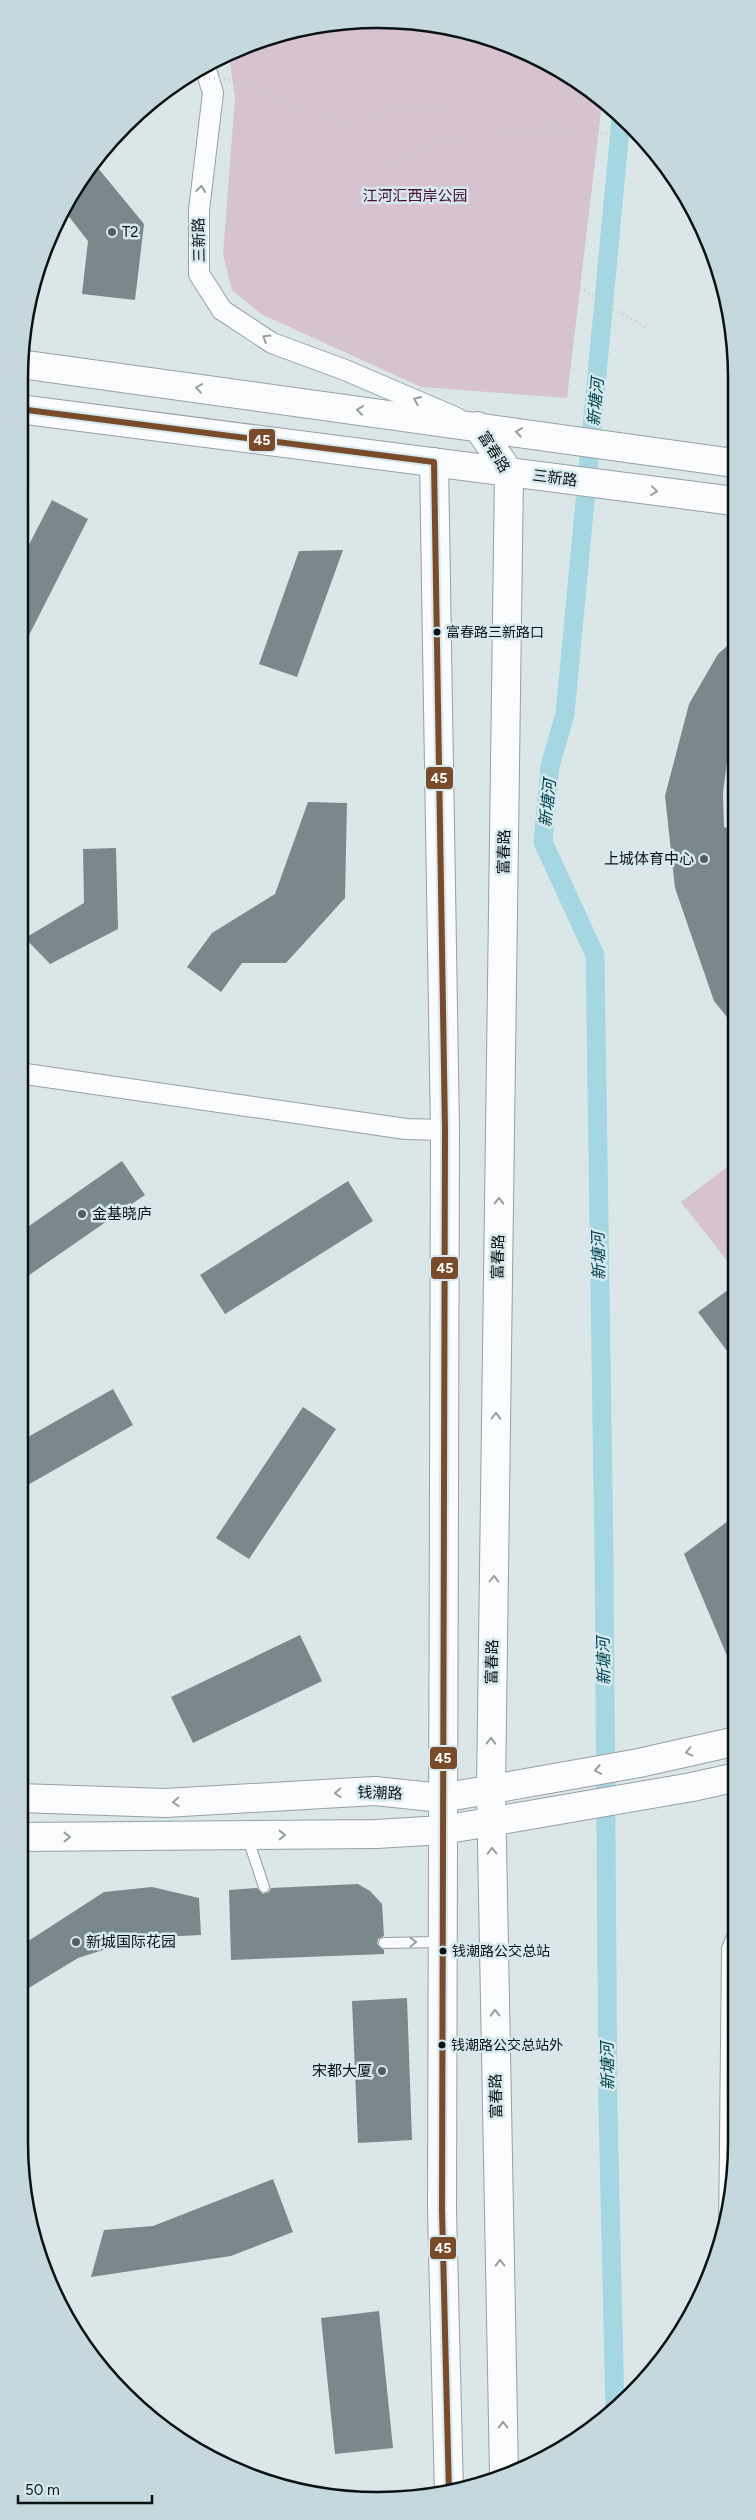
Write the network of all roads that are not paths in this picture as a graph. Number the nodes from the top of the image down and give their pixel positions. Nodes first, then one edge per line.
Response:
1 (207, 72) edge
2 (28, 365) edge
3 (28, 410) edge
4 (478, 426) junction
5 (434, 462) junction
6 (728, 462) edge
7 (509, 472) junction
8 (728, 500) edge
9 (28, 1074) edge
10 (445, 1130) junction
11 (728, 1743) edge
12 (728, 1778) edge
13 (490, 1790) junction
14 (28, 1798) edge
15 (442, 1798) junction
16 (491, 1822) junction
17 (442, 1830) junction
18 (247, 1835) junction
19 (28, 1837) edge
20 (264, 1887) dead end
21 (442, 1942) junction
22 (384, 1943) dead end
23 (728, 1946) edge
24 (724, 2197) edge
25 (504, 2469) edge
26 (449, 2485) edge

4 -> 1 street, 三新路
4 -> 2 main road, 三新路
3 - 5 main road, 三新路
4 - 5 main road, 富春路
6 -> 4 main road, 三新路
4 - 7 main road, 富春路
5 - 7 main road, 三新路
5 - 10 main road
7 -> 8 main road, 三新路
13 -> 7 main road, 富春路
9 - 10 street
10 - 15 main road
11 -> 13 main road, 钱潮路
12 - 16 main road
13 - 15 main road, 钱潮路
13 - 16 main road, 富春路
15 -> 14 main road, 钱潮路
15 - 17 main road
16 - 17 main road
25 -> 16 main road, 富春路
18 -> 17 main road
17 - 21 main road
19 -> 18 main road
18 - 20 lane
22 -> 21 lane
21 - 26 main road
23 - 24 lane

